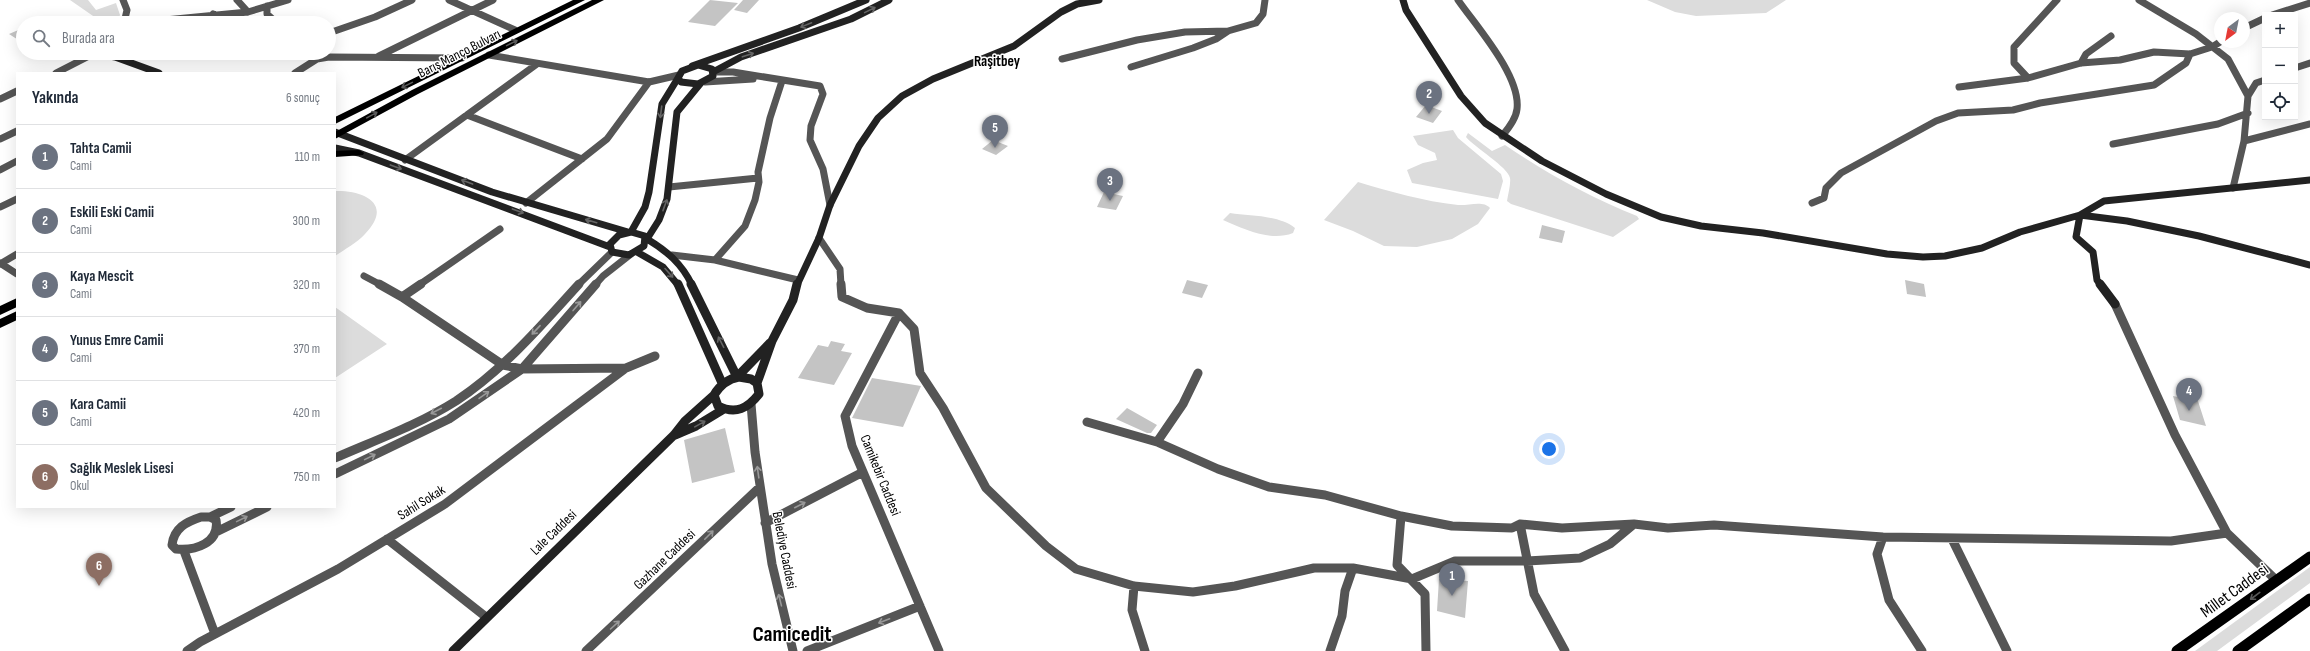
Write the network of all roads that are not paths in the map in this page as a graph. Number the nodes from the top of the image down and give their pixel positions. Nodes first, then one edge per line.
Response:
1 (123, 0) edge
2 (237, 0) edge
3 (288, 0) edge
4 (412, 0) edge
5 (449, 0) edge
6 (493, 0) edge
7 (580, 0) edge
8 (599, 0) edge
9 (866, 0) edge
10 (889, 0) edge
11 (1099, 0) edge
12 (1265, 0) edge
13 (1402, 0) edge
14 (1458, 0) edge
15 (2057, 0) edge
16 (2139, 0) edge
17 (2310, 3) edge
18 (268, 6) junction
19 (471, 11) junction
20 (248, 12) junction
21 (2282, 12) edge
22 (213, 14) junction
23 (126, 16) edge
24 (195, 16) edge
25 (216, 16) edge
26 (269, 16) edge
27 (2262, 19) edge
28 (2250, 25) edge
29 (515, 30) junction
30 (336, 31) edge
31 (1228, 31) junction
32 (2111, 36) dead end
33 (2212, 47) junction
34 (2190, 54) junction
35 (489, 55) junction
36 (336, 57) edge
37 (376, 58) junction
38 (462, 58) junction
39 (1062, 59) dead end
40 (81, 60) edge
41 (123, 60) edge
42 (315, 60) edge
43 (2081, 63) junction
44 (2310, 63) edge
45 (537, 64) junction
46 (692, 66) junction
47 (1131, 66) dead end
48 (2298, 67) edge
49 (58, 72) edge
50 (156, 72) edge
51 (297, 72) edge
52 (713, 72) junction
53 (679, 76) junction
54 (768, 78) junction
55 (2028, 78) junction
56 (782, 81) junction
57 (2262, 81) edge
58 (648, 82) junction
59 (702, 83) junction
60 (1959, 88) dead end
61 (16, 91) edge
62 (2248, 96) junction
63 (0, 99) edge
64 (2248, 113) junction
65 (467, 115) junction
66 (336, 121) edge
67 (2310, 124) edge
68 (16, 131) edge
69 (336, 134) edge
70 (1502, 136) junction
71 (0, 139) edge
72 (2244, 141) junction
73 (2113, 144) dead end
74 (336, 148) edge
75 (359, 153) junction
76 (336, 154) edge
77 (582, 158) junction
78 (405, 160) junction
79 (16, 162) edge
80 (0, 170) edge
81 (758, 178) junction
82 (2310, 180) edge
83 (669, 187) junction
84 (2233, 188) junction
85 (16, 199) edge
86 (526, 203) junction
87 (1812, 203) dead end
88 (830, 205) junction
89 (0, 207) edge
90 (2080, 215) junction
91 (500, 229) dead end
92 (630, 232) junction
93 (819, 238) junction
94 (647, 239) junction
95 (611, 249) junction
96 (634, 253) junction
97 (16, 255) edge
98 (672, 255) junction
99 (715, 260) junction
100 (0, 263) edge
101 (2310, 265) edge
102 (16, 273) edge
103 (364, 276) dead end
104 (798, 280) junction
105 (402, 297) junction
106 (16, 303) edge
107 (0, 311) edge
108 (899, 313) junction
109 (16, 316) edge
110 (0, 324) edge
111 (772, 341) junction
112 (655, 356) dead end
113 (503, 365) junction
114 (626, 368) junction
115 (522, 369) junction
116 (1198, 373) dead end
117 (737, 377) junction
118 (758, 383) junction
119 (722, 384) junction
120 (714, 395) junction
121 (750, 404) junction
122 (724, 409) junction
123 (1087, 422) dead end
124 (674, 435) junction
125 (1157, 442) junction
126 (336, 458) edge
127 (863, 472) junction
128 (336, 474) edge
129 (760, 487) junction
130 (229, 508) edge
131 (265, 508) edge
132 (1400, 516) junction
133 (210, 517) junction
134 (765, 523) junction
135 (1520, 524) junction
136 (1634, 524) junction
137 (216, 532) junction
138 (2227, 533) junction
139 (1883, 537) junction
140 (387, 539) junction
141 (1952, 539) junction
142 (184, 551) junction
143 (2310, 558) edge
144 (1527, 561) junction
145 (1353, 568) junction
146 (1412, 579) junction
147 (2276, 580) junction
148 (1134, 586) junction
149 (2310, 599) edge
150 (920, 606) junction
151 (486, 617) junction
152 (215, 634) junction
153 (187, 651) edge
154 (453, 651) edge
155 (586, 651) edge
156 (793, 651) edge
157 (807, 651) edge
158 (939, 651) edge
159 (1145, 651) edge
160 (1330, 651) edge
161 (1426, 651) edge
162 (1565, 651) edge
163 (1922, 651) edge
164 (2007, 651) edge
165 (2177, 651) edge
166 (2238, 651) edge

1 - 23 street
2 - 20 street
3 - 18 street
4 - 30 street
5 - 19 street
6 - 19 street
7 - 29 highway, Barış Manço Bulvarı
35 -> 8 highway, Barış Manço Bulvarı
9 -> 46 street
52 -> 10 street
11 - 88 street
12 - 31 street
13 - 70 street
14 - 70 street
15 - 55 street
16 - 33 street
17 - 21 street
18 - 20 street
18 - 26 street
19 - 29 street
19 - 37 street
20 - 22 street
22 - 24 street
22 - 25 street
27 - 28 street
29 - 38 highway, Barış Manço Bulvarı
31 - 39 street
31 - 47 street
32 - 43 street
33 - 34 street
33 - 62 street
34 - 43 street
34 - 87 street
35 - 45 street
69 -> 35 highway, Barış Manço Bulvarı
36 - 37 street
37 - 38 street
38 -> 66 highway, Barış Manço Bulvarı
40 - 49 street
41 - 50 street
42 - 51 street
43 - 55 street
44 - 48 street
45 - 58 street
45 - 65 street
46 - 52 street
46 - 53 street
52 - 54 street
52 - 59 street
53 - 58 street
53 - 59 street
53 -> 92 street
54 - 56 street
54 - 59 street
55 - 60 street
56 - 81 street
56 - 88 street
57 - 62 street
58 - 77 street
59 - 83 street
61 - 63 street
62 - 64 street
64 - 72 street
64 - 73 street
65 - 77 street
65 - 78 street
67 - 72 street
68 - 71 street
69 - 78 street
70 - 90 street
72 - 84 street
74 - 75 street
75 - 76 highway
75 -> 95 street
77 - 86 street
86 -> 78 street
79 - 80 street
81 - 83 street
81 - 99 street
82 - 84 street
94 -> 83 street
84 - 90 street
85 - 89 street
92 -> 86 street
88 - 93 street
90 - 101 street
90 - 138 street
91 - 105 street
92 - 94 street
92 - 95 street
93 - 104 street
93 - 108 street
94 - 96 street
94 - 98 street
95 - 96 street
95 -> 113 street
115 -> 96 street
96 -> 119 street
97 - 100 street
98 - 99 street
117 -> 98 street
99 - 104 street
100 - 102 street
103 - 105 street
104 - 111 street
105 - 113 street
106 - 107 highway
108 - 127 street, Camikebir Caddesi
108 - 148 street
109 - 110 highway
111 - 117 street
111 - 118 street
112 - 114 street, Sahil Sokak
113 - 115 street
113 -> 126 street
114 - 115 street
114 - 140 street, Sahil Sokak
128 -> 115 street
116 - 125 street
117 - 118 street
117 - 119 street
118 - 121 street
119 - 120 street
120 - 122 street
120 - 124 street, Lale Caddesi
121 - 122 street
129 -> 121 street, Belediye Caddesi
124 -> 122 street
123 - 125 street
124 - 151 street, Lale Caddesi
125 - 132 street
134 -> 127 street
127 - 150 street, Camikebir Caddesi
129 - 134 street, Belediye Caddesi
155 -> 129 street, Gazhane Caddesi
130 - 133 street
137 -> 131 street
132 - 135 street
132 - 146 street
133 - 137 street
133 - 142 street
156 -> 134 street, Belediye Caddesi
135 - 136 street
135 - 144 street
136 - 139 street
136 - 144 street
137 - 142 street
138 - 141 street
138 - 147 street
139 - 141 street
139 - 163 street
140 - 151 street
140 - 152 street, Sahil Sokak
141 - 164 street
142 - 152 street
143 - 147 main road, Millet Caddesi
144 - 146 street
144 - 162 street
145 - 146 street
145 - 148 street
145 - 160 street
146 - 161 street
147 -> 165 main road, Millet Caddesi
148 - 159 street
149 - 166 main road
150 -> 157 street
150 - 158 street, Camikebir Caddesi
151 - 154 street, Lale Caddesi
152 - 153 street, Sahil Sokak

